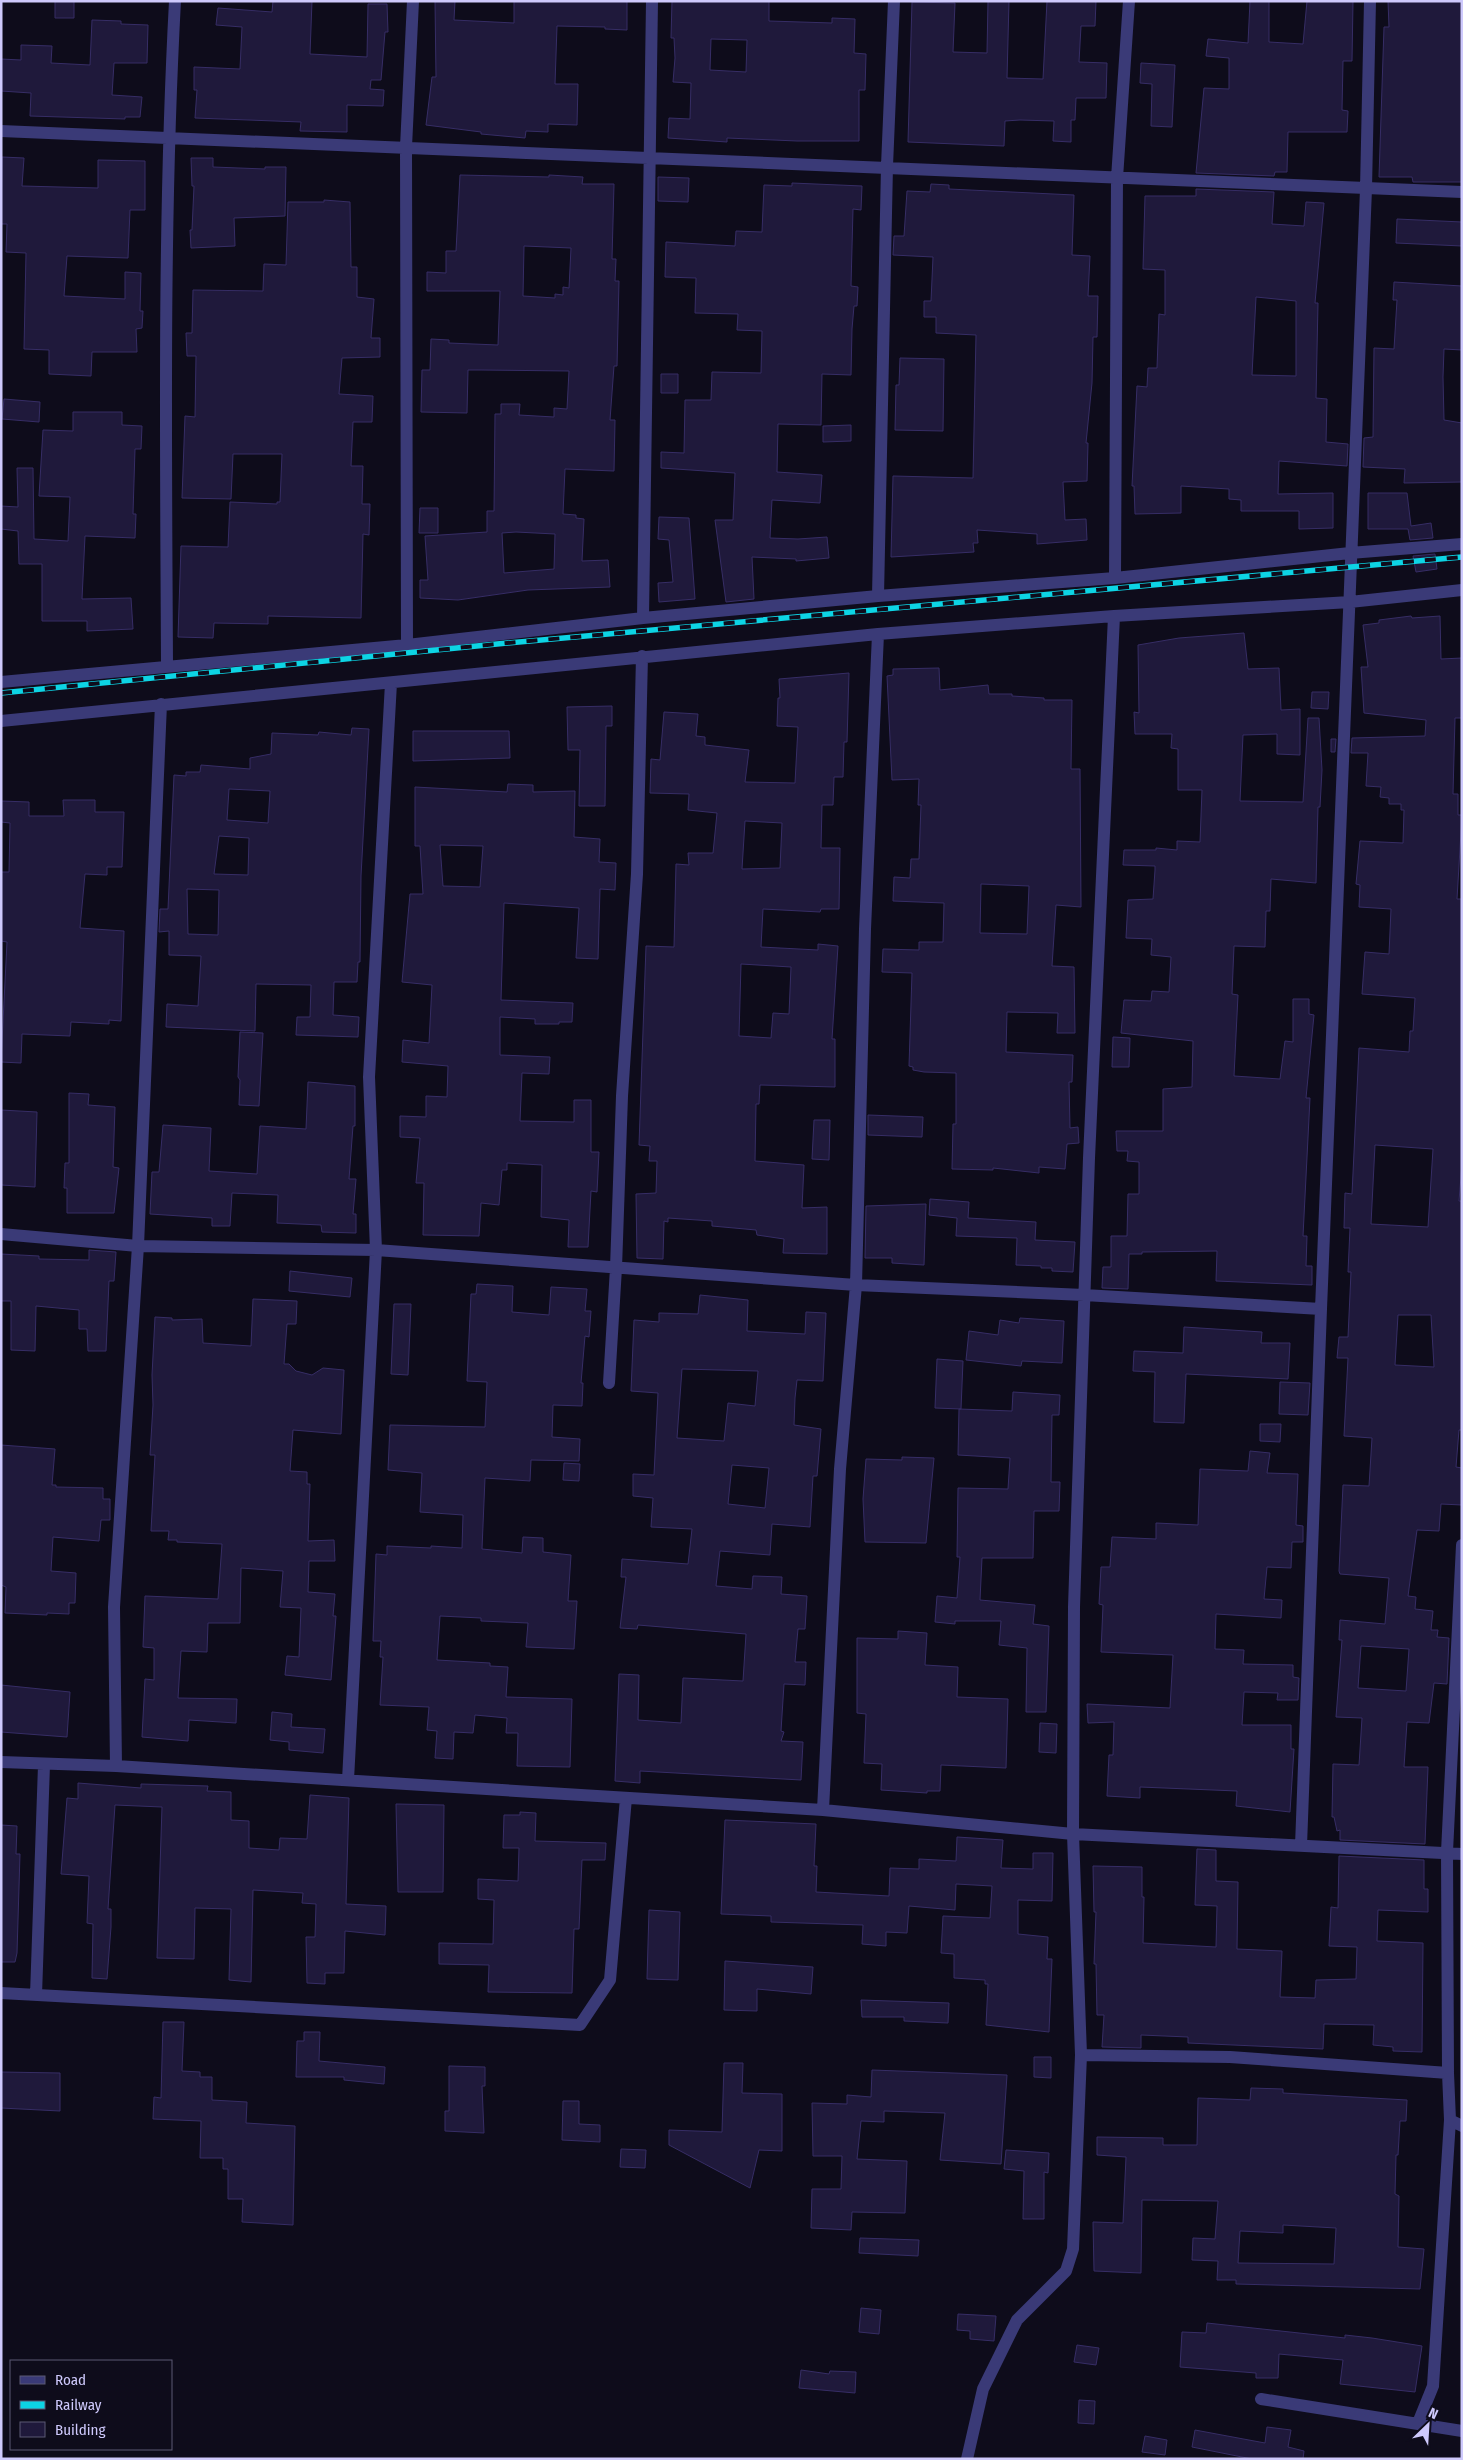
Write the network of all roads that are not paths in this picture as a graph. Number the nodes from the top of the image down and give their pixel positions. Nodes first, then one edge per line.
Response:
1 (175, 1) edge
2 (413, 1) edge
3 (652, 1) edge
4 (894, 1) edge
5 (1129, 1) edge
6 (1370, 1) edge
7 (1, 131) edge
8 (168, 138) junction
9 (406, 147) junction
10 (650, 157) junction
11 (887, 166) junction
12 (1118, 178) junction
13 (1366, 189) junction
14 (1462, 192) edge
15 (1462, 544) edge
16 (1350, 553) junction
17 (1116, 578) junction
18 (1462, 590) edge
19 (878, 596) junction
20 (1350, 602) junction
21 (1114, 616) junction
22 (643, 618) junction
23 (878, 634) junction
24 (407, 645) junction
25 (642, 656) junction
26 (167, 665) junction
27 (1, 682) edge
28 (391, 683) junction
29 (161, 704) junction
30 (1, 721) edge
31 (1, 1234) edge
32 (138, 1246) junction
33 (376, 1250) junction
34 (616, 1268) junction
35 (856, 1285) junction
36 (1084, 1295) junction
37 (1320, 1309) junction
38 (609, 1383) dead end
39 (1462, 1545) edge
40 (1, 1762) edge
41 (44, 1764) junction
42 (116, 1766) junction
43 (348, 1780) junction
44 (626, 1798) junction
45 (823, 1810) junction
46 (1073, 1834) junction
47 (1301, 1846) junction
48 (1446, 1852) junction
49 (1462, 1854) edge
50 (1, 1993) edge
51 (36, 1995) junction
52 (1081, 2056) junction
53 (1448, 2073) junction
54 (1456, 2123) edge
55 (1261, 2399) dead end
56 (1418, 2424) junction
57 (1462, 2431) edge
58 (967, 2459) edge

1 - 8 street
2 - 9 street
3 - 10 street
4 - 11 street
5 - 12 street
6 - 13 street
7 - 8 street
8 - 9 street
8 - 26 street
9 - 10 street
9 - 24 street
10 - 11 street
10 - 22 street
11 - 12 street
11 - 19 street
12 - 13 street
12 - 17 street
13 - 14 street
13 - 16 street
15 - 16 street
16 - 17 street
16 - 20 street
17 - 19 street
18 - 20 street
19 - 22 street
20 - 21 street
20 - 37 street
21 - 23 street
21 - 36 street
22 - 24 street
23 - 25 street
23 - 35 street
24 - 26 street
25 - 28 street
25 - 34 street
26 - 27 street
28 - 29 street
28 - 33 street
29 - 30 street
29 - 32 street
31 - 32 street
32 - 33 street
32 - 42 street
33 - 34 street
33 - 43 street
34 - 35 street
34 - 38 street
35 - 36 street
35 - 45 street
36 - 37 street
36 - 46 street
37 - 47 street
39 - 48 street
40 - 41 street
41 - 42 street
41 - 51 street
42 - 43 street
43 - 44 street
44 - 45 street
44 - 51 street
45 - 46 street
46 - 47 street
46 - 52 street
47 - 48 street
48 - 49 street
48 - 53 street
50 - 51 street
52 - 53 street
52 - 58 street
53 - 54 street
54 - 56 street
55 - 56 street
56 - 57 street

